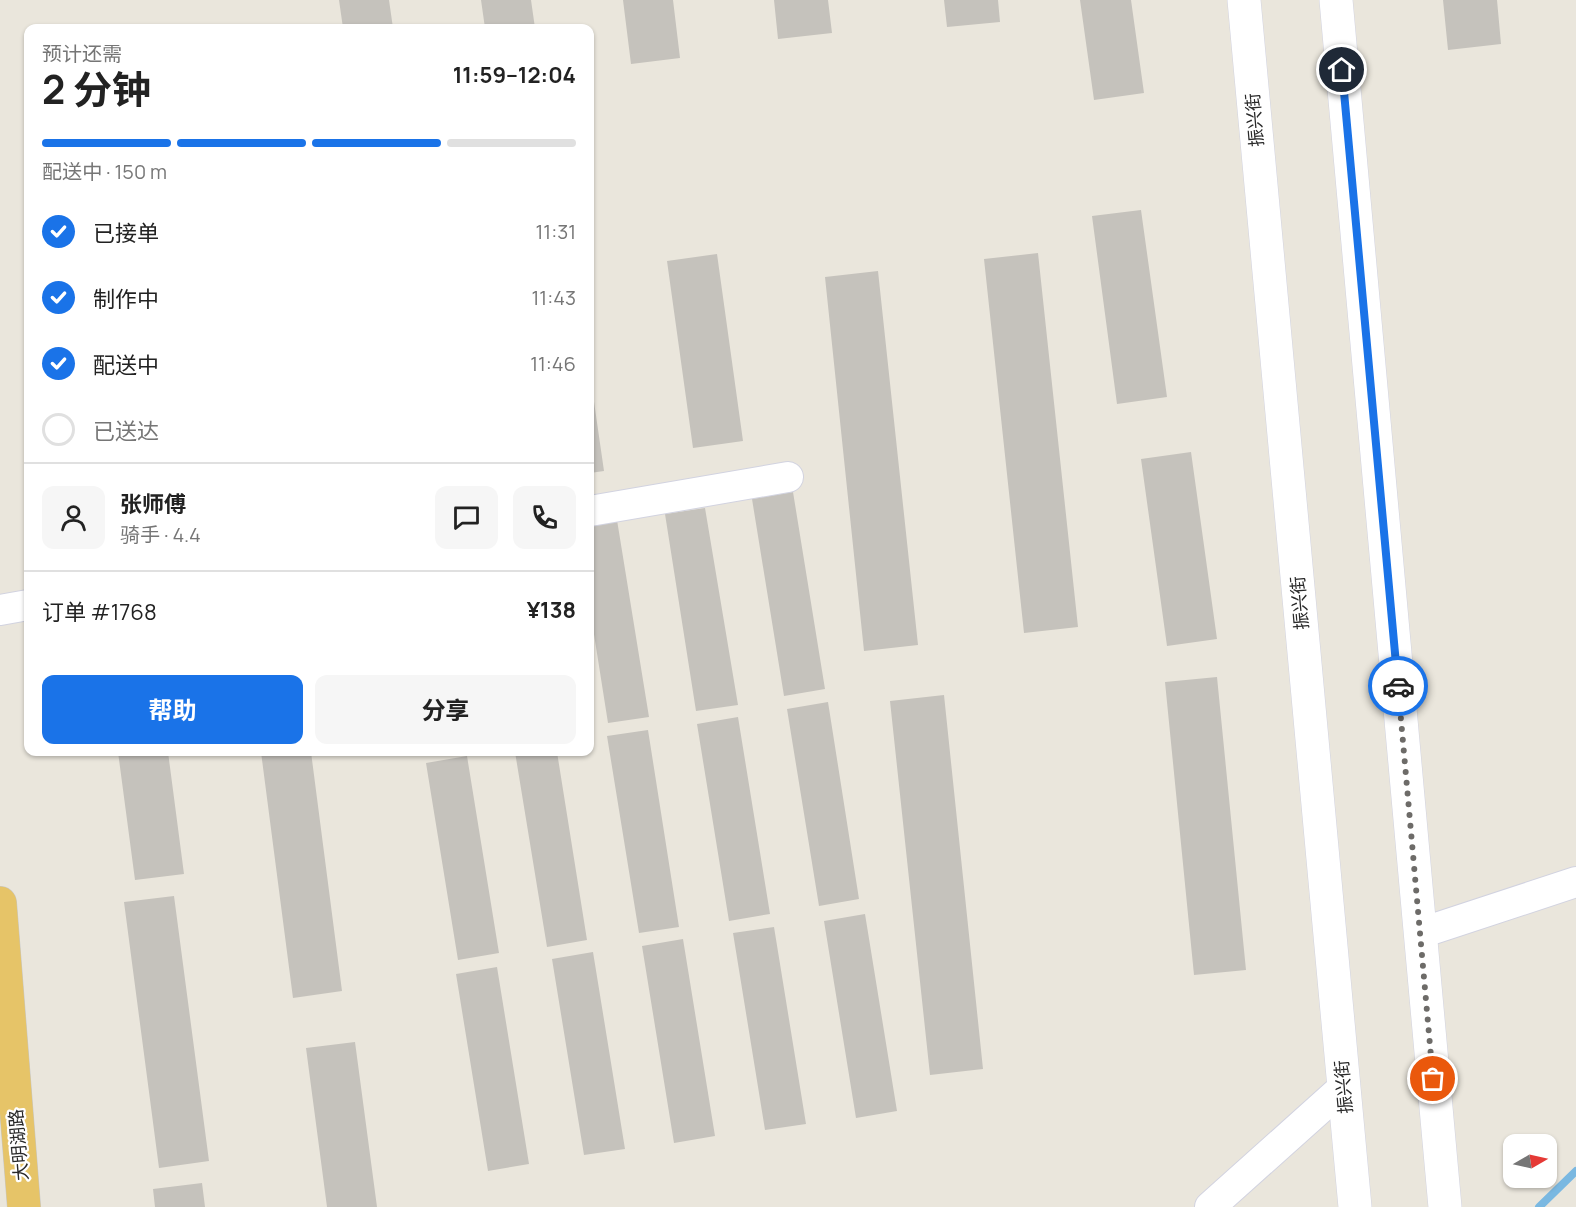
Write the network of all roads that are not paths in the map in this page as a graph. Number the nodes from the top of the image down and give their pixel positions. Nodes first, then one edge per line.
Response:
1 (1244, 0) edge
2 (1336, 0) edge
3 (788, 477) dead end
4 (594, 510) edge
5 (24, 606) edge
6 (0, 610) edge
7 (1576, 882) edge
8 (0, 903) edge
9 (1421, 933) junction
10 (1344, 1087) junction
11 (24, 1207) edge
12 (1210, 1207) edge
13 (1355, 1207) edge
14 (1445, 1207) edge

1 - 10 street, 振兴街
2 - 9 street
3 - 4 street
5 - 6 street
7 - 9 street
8 - 11 highway, 大明湖路
9 - 14 street
10 - 12 street
10 - 13 street, 振兴街

